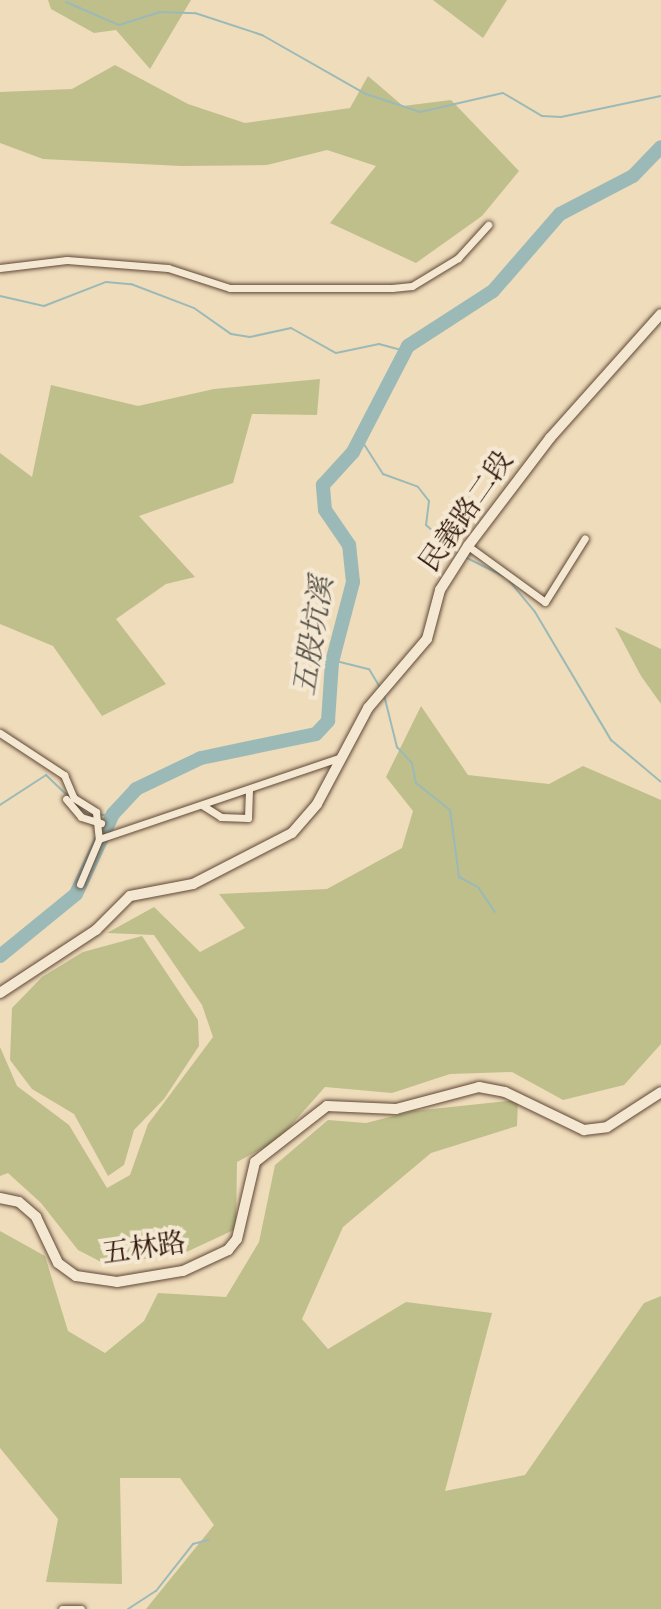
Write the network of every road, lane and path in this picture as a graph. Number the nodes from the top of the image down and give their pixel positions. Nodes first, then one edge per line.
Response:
1 (488, 225) dead end
2 (0, 268) edge
3 (661, 314) edge
4 (585, 538) dead end
5 (464, 552) junction
6 (0, 733) edge
7 (338, 758) junction
8 (249, 789) junction
9 (66, 799) dead end
10 (202, 805) junction
11 (101, 823) junction
12 (103, 840) junction
13 (80, 884) dead end
14 (0, 993) edge
15 (661, 1092) edge
16 (0, 1198) edge
17 (62, 1609) edge
18 (81, 1609) edge

1 - 2 street
3 - 5 main road, 民義路二段
4 - 5 street
5 - 7 main road, 民義路二段
6 - 11 street
7 - 8 street
7 - 14 main road, 民義路二段
8 - 10 street
8 - 10 street
9 - 11 street
10 - 12 street
11 - 12 street
12 - 13 street
15 - 16 main road, 五林路
17 - 18 street

